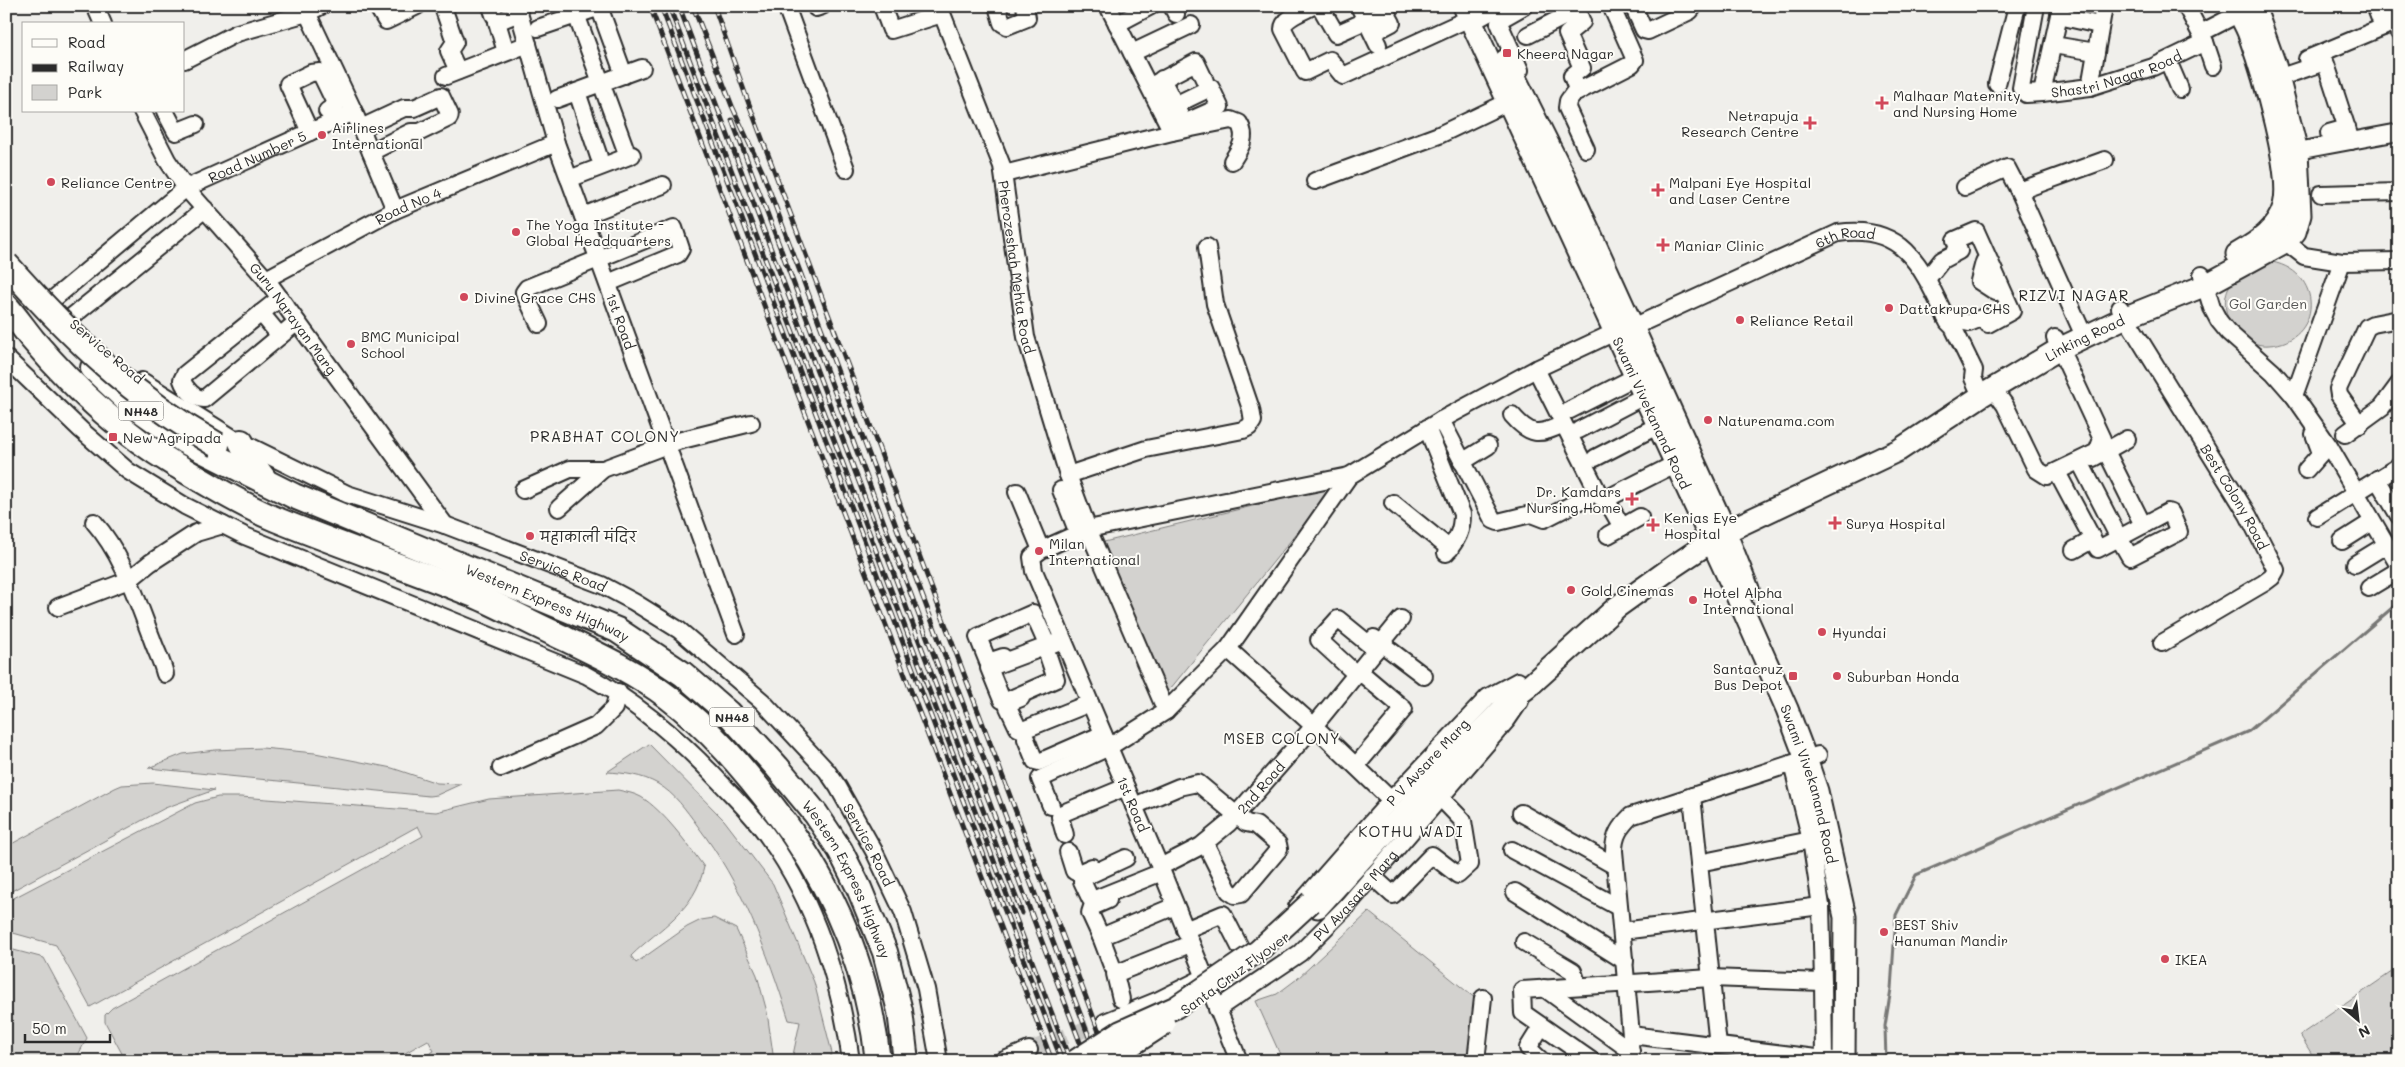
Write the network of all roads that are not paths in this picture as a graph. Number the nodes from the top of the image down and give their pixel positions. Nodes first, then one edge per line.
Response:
1 (95, 6) edge
2 (377, 6) edge
3 (417, 6) edge
4 (447, 6) edge
5 (786, 6) edge
6 (882, 6) edge
7 (997, 6) edge
8 (1025, 6) edge
9 (1108, 6) edge
10 (1151, 6) edge
11 (1313, 6) edge
12 (1320, 6) edge
13 (1524, 6) edge
14 (1611, 6) edge
15 (1632, 6) edge
16 (1694, 6) edge
17 (2017, 6) edge
18 (2036, 6) edge
19 (2104, 6) edge
20 (2186, 6) edge
21 (2254, 6) edge
22 (311, 9) edge
23 (518, 10) edge
24 (575, 10) edge
25 (941, 10) edge
26 (1130, 11) edge
27 (2060, 11) edge
28 (922, 13) edge
29 (2227, 13) edge
30 (2388, 16) edge
31 (1482, 18) edge
32 (102, 22) edge
33 (1117, 24) junction
34 (1191, 25) dead end
35 (2099, 25) junction
36 (1369, 26) edge
37 (538, 28) dead end
38 (1528, 35) dead end
39 (2203, 38) junction
40 (528, 44) junction
41 (506, 52) junction
42 (2052, 52) junction
43 (2096, 52) junction
44 (1132, 53) junction
45 (2026, 55) junction
46 (185, 59) edge
47 (2156, 60) junction
48 (2212, 66) dead end
49 (642, 68) dead end
50 (328, 71) junction
51 (624, 75) junction
52 (2278, 75) junction
53 (1206, 81) dead end
54 (601, 83) junction
55 (1156, 83) junction
56 (1997, 84) dead end
57 (2090, 88) junction
58 (2180, 89) dead end
59 (577, 92) junction
60 (1578, 92) junction
61 (2042, 93) junction
62 (557, 99) dead end
63 (1510, 102) junction
64 (406, 108) junction
65 (166, 112) edge
66 (354, 112) junction
67 (148, 113) edge
68 (196, 124) dead end
69 (310, 132) junction
70 (381, 132) dead end
71 (417, 132) junction
72 (1172, 132) junction
73 (2399, 132) edge
74 (2347, 138) junction
75 (366, 140) junction
76 (556, 143) junction
77 (1586, 149) dead end
78 (2297, 151) junction
79 (599, 157) dead end
80 (1561, 158) dead end
81 (2105, 160) dead end
82 (1232, 161) dead end
83 (846, 169) dead end
84 (1004, 174) junction
85 (569, 178) junction
86 (1315, 181) dead end
87 (664, 185) dead end
88 (1965, 187) dead end
89 (186, 188) junction
90 (2019, 191) junction
91 (2399, 192) edge
92 (2321, 194) dead end
93 (205, 209) junction
94 (395, 210) junction
95 (583, 216) junction
96 (2278, 236) junction
97 (1207, 247) dead end
98 (1959, 251) junction
99 (6, 255) edge
100 (605, 256) junction
101 (1986, 261) junction
102 (2399, 261) edge
103 (6, 262) edge
104 (2342, 262) junction
105 (1946, 272) dead end
106 (6, 277) edge
107 (266, 278) junction
108 (2204, 280) junction
109 (614, 281) junction
110 (1930, 285) junction
111 (68, 287) junction
112 (2000, 291) junction
113 (280, 298) junction
114 (51, 301) junction
115 (86, 306) junction
116 (12, 307) edge
117 (2123, 312) junction
118 (261, 313) junction
119 (1949, 317) junction
120 (1984, 317) junction
121 (69, 319) junction
122 (2399, 319) edge
123 (297, 322) junction
124 (538, 324) dead end
125 (1624, 330) junction
126 (2081, 331) junction
127 (280, 336) junction
128 (2058, 343) junction
129 (6, 358) edge
130 (1536, 369) junction
131 (1635, 376) junction
132 (2399, 384) edge
133 (1982, 386) junction
134 (2294, 396) junction
135 (1646, 401) junction
136 (1512, 415) dead end
137 (1567, 417) junction
138 (2309, 419) junction
139 (2360, 422) junction
140 (751, 423) dead end
141 (1434, 424) junction
142 (1659, 429) junction
143 (1581, 434) dead end
144 (2345, 434) dead end
145 (2127, 439) dead end
146 (242, 442) junction
147 (666, 445) junction
148 (1488, 446) dead end
149 (2106, 451) junction
150 (223, 454) junction
151 (1596, 461) dead end
152 (1462, 462) junction
153 (1675, 464) junction
154 (2082, 464) junction
155 (2398, 467) edge
156 (603, 469) junction
157 (2306, 470) dead end
158 (1068, 475) junction
159 (1349, 476) junction
160 (2059, 476) junction
161 (2376, 479) junction
162 (273, 484) junction
163 (523, 490) dead end
164 (1061, 490) dead end
165 (1016, 492) dead end
166 (2355, 492) junction
167 (1602, 495) junction
168 (1393, 503) dead end
169 (559, 508) dead end
170 (2399, 516) edge
171 (1640, 517) dead end
172 (2317, 517) dead end
173 (94, 522) dead end
174 (2372, 522) junction
175 (224, 525) junction
176 (445, 525) junction
177 (2143, 525) junction
178 (1715, 530) junction
179 (1083, 531) junction
180 (2119, 538) junction
181 (2092, 540) junction
182 (2342, 541) dead end
183 (2386, 545) junction
184 (1040, 550) junction
185 (2074, 550) dead end
186 (2354, 564) dead end
187 (2399, 566) edge
188 (2399, 570) edge
189 (130, 580) junction
190 (2369, 588) dead end
191 (58, 607) dead end
192 (1341, 612) dead end
193 (1401, 619) dead end
194 (736, 634) dead end
195 (1062, 637) junction
196 (1045, 643) dead end
197 (2162, 643) dead end
198 (1377, 647) junction
199 (1228, 649) junction
200 (1398, 666) dead end
201 (1359, 668) junction
202 (165, 674) dead end
203 (1079, 676) junction
204 (1424, 676) dead end
205 (1520, 689) junction
206 (618, 692) junction
207 (1090, 703) junction
208 (1408, 705) dead end
209 (1166, 712) junction
210 (1320, 726) junction
211 (1026, 739) dead end
212 (1106, 741) junction
213 (1806, 759) junction
214 (1356, 766) junction
215 (501, 768) dead end
216 (1126, 787) junction
217 (1692, 796) junction
218 (1440, 797) junction
219 (1391, 800) junction
220 (1051, 806) dead end
221 (1134, 806) junction
222 (1521, 813) dead end
223 (1237, 814) junction
224 (1065, 835) dead end
225 (1811, 840) junction
226 (1150, 843) junction
227 (1205, 843) junction
228 (1512, 850) dead end
229 (1068, 852) dead end
230 (1126, 858) dead end
231 (1699, 862) junction
232 (1615, 866) junction
233 (1161, 869) junction
234 (1840, 871) junction
235 (1372, 876) junction
236 (1140, 886) dead end
237 (1515, 892) dead end
238 (1315, 904) junction
239 (1176, 906) junction
240 (1821, 906) junction
241 (1618, 907) junction
242 (1705, 921) junction
243 (1622, 931) junction
244 (1188, 937) junction
245 (1100, 938) junction
246 (1524, 942) dead end
247 (1244, 955) junction
248 (1625, 961) junction
249 (1112, 966) dead end
250 (1204, 977) junction
251 (1711, 978) junction
252 (1823, 982) junction
253 (1627, 983) junction
254 (1578, 986) junction
255 (1544, 988) junction
256 (1483, 998) dead end
257 (1121, 999) dead end
258 (1217, 1009) junction
259 (1112, 1027) junction
260 (1541, 1027) junction
261 (1718, 1046) junction
262 (1630, 1049) edge
263 (1030, 1050) tunnel mouth
264 (1582, 1058) edge
265 (876, 1059) edge
266 (1005, 1060) edge
267 (1836, 1060) edge
268 (851, 1061) edge
269 (906, 1061) edge
270 (938, 1061) edge
271 (1075, 1061) edge
272 (1107, 1061) edge
273 (1238, 1061) edge
274 (1476, 1061) edge
275 (1542, 1061) edge
276 (1855, 1061) edge

1 - 32 street
2 - 3 street
4 - 41 street
5 - 83 street
6 - 28 street
7 - 8 street
9 - 33 street
10 - 26 street
11 - 31 street
12 - 36 street
13 - 31 street
14 - 60 street
15 - 16 street
17 - 56 street
18 - 45 street
19 - 35 street
20 - 39 street
21 - 52 main road, Linking Road
22 - 46 street
22 - 50 street
23 - 40 street, 1st Road
23 - 41 street
24 - 37 street
24 - 51 street
24 - 54 street
25 - 28 street
25 - 84 street, Pherozeshah Mehta Road
26 - 33 street
27 - 35 street
27 - 42 street, Shastri Nagar Road
29 - 39 street, Shastri Nagar Road
29 - 96 main road
30 - 52 street
31 - 63 main road, Swami Vivekanand Road
31 - 80 street
31 - 125 main road, Swami Vivekanand Road
33 - 44 street
34 - 44 street
35 - 43 street
38 - 60 street
39 - 47 street, Shastri Nagar Road
39 - 48 street
40 - 41 street
40 - 76 street, 1st Road
42 - 43 street
42 - 45 street
42 - 61 street, Shastri Nagar Road
43 - 57 street
44 - 55 street
45 - 61 street
47 - 57 street, Shastri Nagar Road
47 - 58 street
49 - 51 street
50 - 66 street
50 - 66 street
50 - 69 street
51 - 54 street
52 - 74 street
52 - 78 main road, Linking Road
53 - 55 street
54 - 59 street
54 - 85 street
55 - 72 street
57 - 61 street, Shastri Nagar Road
59 - 62 street
59 - 79 street
60 - 77 street
63 - 86 street
63 - 125 main road, Swami Vivekanand Road
64 - 71 street
64 - 71 street
64 - 75 street
65 - 68 street
66 - 69 street, Road Number 5
66 - 75 street
67 - 89 street, Guru Narayan Marg
69 - 89 street, Road Number 5
70 - 75 street
71 - 75 street
72 - 82 street
72 - 84 street
73 - 74 street
74 - 78 street
75 - 94 street
76 - 85 street, 1st Road
76 - 94 street, Road No 4
78 - 96 main road, Linking Road
81 - 90 street
84 - 158 street, Pherozeshah Mehta Road
85 - 95 street, 1st Road
87 - 95 street
88 - 90 street
89 - 93 street, Guru Narayan Marg
89 - 111 street, Road Number 5
90 - 126 street
91 - 92 street
93 - 107 street, Guru Narayan Marg
93 - 115 street
94 - 107 street, Road No 4
95 - 100 street, 1st Road
96 - 104 street
96 - 108 main road, Linking Road
97 - 158 street
98 - 101 street
98 - 101 street
98 - 110 street
99 - 114 street, Service Road
100 - 109 street, 1st Road
100 - 109 street
100 - 124 street
101 - 112 street
102 - 104 street
103 - 116 highway, NH48
103 - 150 highway, bridge
104 - 134 street
105 - 110 street
106 - 116 highway, NH48
107 - 113 street, Guru Narayan Marg
108 - 117 main road, Linking Road
108 - 134 street
109 - 147 street, 1st Road
110 - 119 street, 6th Road
110 - 125 street, 6th Road
111 - 114 street, Road Number 5
111 - 115 street
112 - 120 street
112 - 120 street
113 - 118 street
113 - 123 street, Guru Narayan Marg
114 - 121 street, Service Road
115 - 121 street
116 - 150 highway, Western Express Highway / NH48
116 - 265 highway, Western Express Highway / NH48
117 - 126 main road, Linking Road
117 - 197 street, Best Colony Road
118 - 127 street
118 - 127 street
119 - 120 street
119 - 133 street, 6th Road
121 - 146 street, Service Road
122 - 139 street
123 - 127 street
123 - 176 street, Guru Narayan Marg
125 - 130 street, 6th Road
125 - 131 main road, Swami Vivekanand Road
125 - 178 main road, Swami Vivekanand Road
126 - 128 main road, Linking Road
128 - 133 main road, Linking Road
128 - 133 street
129 - 175 street
130 - 137 street
130 - 141 street, 6th Road
131 - 135 main road, Swami Vivekanand Road
131 - 137 street
132 - 139 street
133 - 160 street
133 - 178 main road, Linking Road
134 - 138 street
135 - 142 main road, Swami Vivekanand Road
135 - 143 street
136 - 137 street
137 - 167 street
138 - 157 street
138 - 166 street
139 - 144 street
140 - 147 street
141 - 152 street
141 - 159 street, 6th Road
141 - 168 street
142 - 151 street
142 - 153 main road, Swami Vivekanand Road
145 - 149 street
146 - 162 highway
146 - 176 street, Service Road
147 - 156 street
147 - 194 street, 1st Road
148 - 152 street
149 - 154 street
149 - 177 street
150 - 162 highway, Western Express Highway / NH48
152 - 167 street
153 - 167 street
153 - 178 main road, Swami Vivekanand Road
154 - 160 street
154 - 180 street
155 - 161 street
156 - 163 street
156 - 169 street
158 - 179 street, Pherozeshah Mehta Road
159 - 179 street
159 - 199 street
160 - 181 street
161 - 166 street
161 - 170 street
162 - 269 highway, Western Express Highway / NH48
164 - 179 street
165 - 184 street
166 - 172 street
166 - 174 street
167 - 171 street
173 - 189 street
174 - 182 street
174 - 183 street
175 - 189 street
175 - 206 street
176 - 270 street, Service Road
177 - 180 street
177 - 180 street
178 - 205 main road, P V Avsare Marg
178 - 213 main road, Swami Vivekanand Road
179 - 184 street
179 - 209 street
180 - 181 street
181 - 185 street
183 - 186 street
183 - 187 street
184 - 195 street, 1st Road
188 - 190 street
189 - 191 street
189 - 202 street
192 - 198 street
193 - 198 street, 2nd Road
195 - 196 street
195 - 203 street, 1st Road
198 - 200 street
198 - 201 street, 2nd Road
198 - 201 street
198 - 204 street
199 - 209 street
199 - 210 street
201 - 208 street
201 - 210 street, 2nd Road
201 - 214 street
203 - 207 street, 1st Road
203 - 207 street
205 - 218 street, PV Avasare Marg
205 - 219 street, P V Avsare Marg
205 - 238 main road, Santa Cruz Flyover
206 - 215 street
206 - 268 street
207 - 212 street, 1st Road
209 - 212 street
210 - 214 street
210 - 223 street, 2nd Road
211 - 212 street
212 - 216 street, 1st Road
212 - 220 street
213 - 217 street
213 - 225 street
213 - 234 main road, Swami Vivekanand Road
214 - 219 street
216 - 221 street, 1st Road
216 - 224 street
217 - 231 street
217 - 232 street
218 - 235 street, PV Avasare Marg
218 - 235 street
219 - 247 street, P V Avsare Marg
221 - 223 street
221 - 226 street, 1st Road
222 - 232 street
223 - 227 street, 2nd Road
223 - 227 street
225 - 231 street
225 - 240 street
226 - 229 street
226 - 233 street, 1st Road
227 - 233 street, 2nd Road
228 - 241 street
230 - 233 street, 2nd Road
231 - 242 street
232 - 241 street
233 - 239 street, 1st Road
234 - 267 main road, Swami Vivekanand Road
234 - 276 main road, Swami Vivekanand Road
235 - 258 street, PV Avasare Marg
236 - 245 street
237 - 248 street
238 - 259 main road, bridge
238 - 272 main road, Santa Cruz Flyover, bridge
239 - 244 street, 1st Road
239 - 245 street
240 - 242 street
240 - 252 street
241 - 243 street
242 - 243 street
242 - 251 street
243 - 248 street
244 - 247 street
244 - 250 street, 1st Road
244 - 257 street
245 - 249 street
246 - 254 street
247 - 250 street, P V Avsare Marg
248 - 253 street
250 - 258 street, 1st Road
250 - 259 street, P V Avsare Marg
251 - 252 street
251 - 253 street
251 - 261 street
252 - 267 street
253 - 254 street
253 - 262 street
254 - 255 street
255 - 260 street
255 - 262 street
256 - 274 street
258 - 273 street, 1st Road
259 - 271 main road, bridge
260 - 264 street
260 - 275 street
261 - 262 street
261 - 267 street
263 - 266 street

